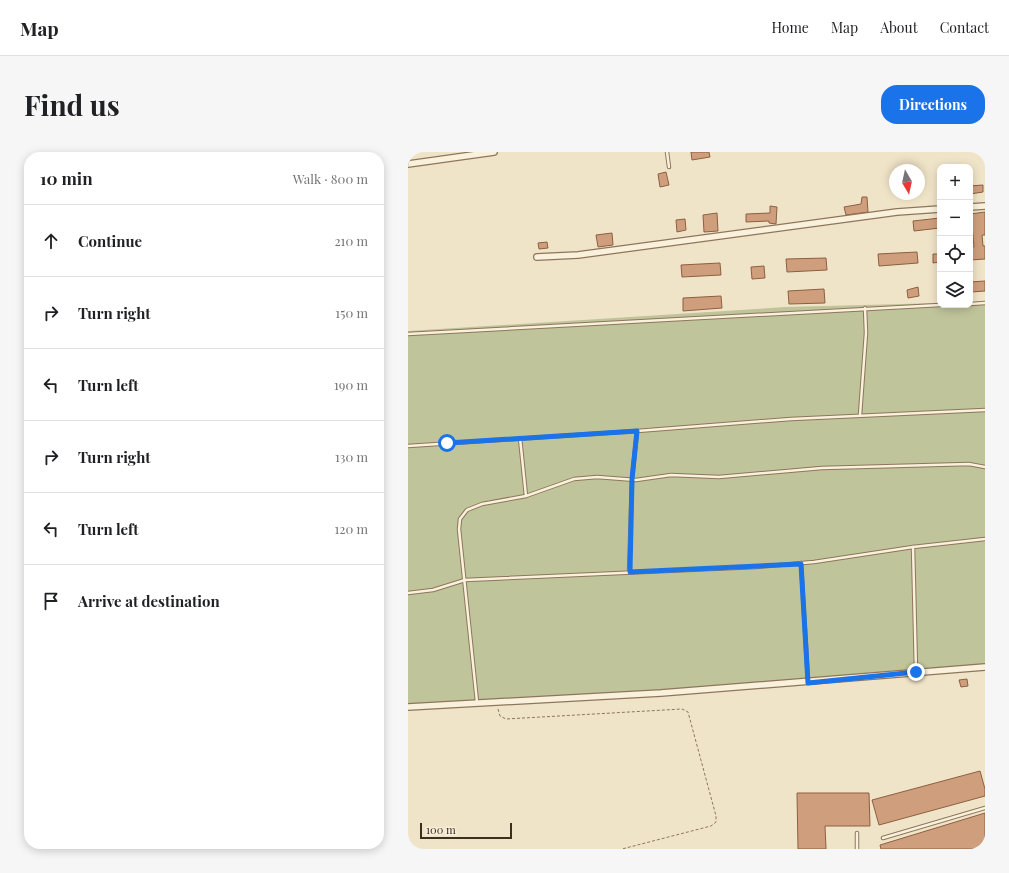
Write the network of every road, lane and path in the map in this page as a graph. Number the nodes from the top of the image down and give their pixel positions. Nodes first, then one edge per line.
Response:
1 (494, 152) edge
2 (667, 152) edge
3 (408, 164) edge
4 (669, 167) dead end
5 (985, 206) edge
6 (973, 207) edge
7 (937, 209) edge
8 (537, 257) dead end
9 (985, 303) edge
10 (973, 304) edge
11 (937, 305) edge
12 (865, 308) junction
13 (408, 334) edge
14 (985, 410) edge
15 (860, 415) junction
16 (637, 431) junction
17 (520, 438) junction
18 (408, 446) edge
19 (985, 467) edge
20 (632, 479) junction
21 (526, 496) junction
22 (985, 539) edge
23 (913, 547) junction
24 (801, 564) junction
25 (630, 572) junction
26 (465, 580) junction
27 (408, 593) edge
28 (985, 667) edge
29 (916, 672) junction
30 (808, 683) junction
31 (478, 703) junction
32 (497, 703) junction
33 (408, 707) edge
34 (985, 808) edge
35 (857, 833) dead end
36 (883, 838) dead end
37 (622, 849) edge
38 (857, 849) edge

1 - 3 street
2 - 4 lane
5 - 6 street
7 - 8 street
9 - 10 lane
11 - 12 lane
12 - 13 lane
12 - 15 lane
14 - 15 lane
15 - 16 lane
16 - 17 lane
16 - 20 lane
17 - 18 lane
17 - 21 lane
19 - 20 lane
20 - 21 lane
20 - 25 lane
21 - 26 lane
22 - 23 lane
23 - 24 lane
23 - 29 lane
24 - 25 lane
24 - 30 lane
25 - 26 lane
26 - 27 lane
26 - 31 lane
28 - 29 street
29 - 30 street
30 - 32 street
31 - 32 street
31 - 33 street
32 - 37 path
34 - 36 lane
35 - 38 lane

